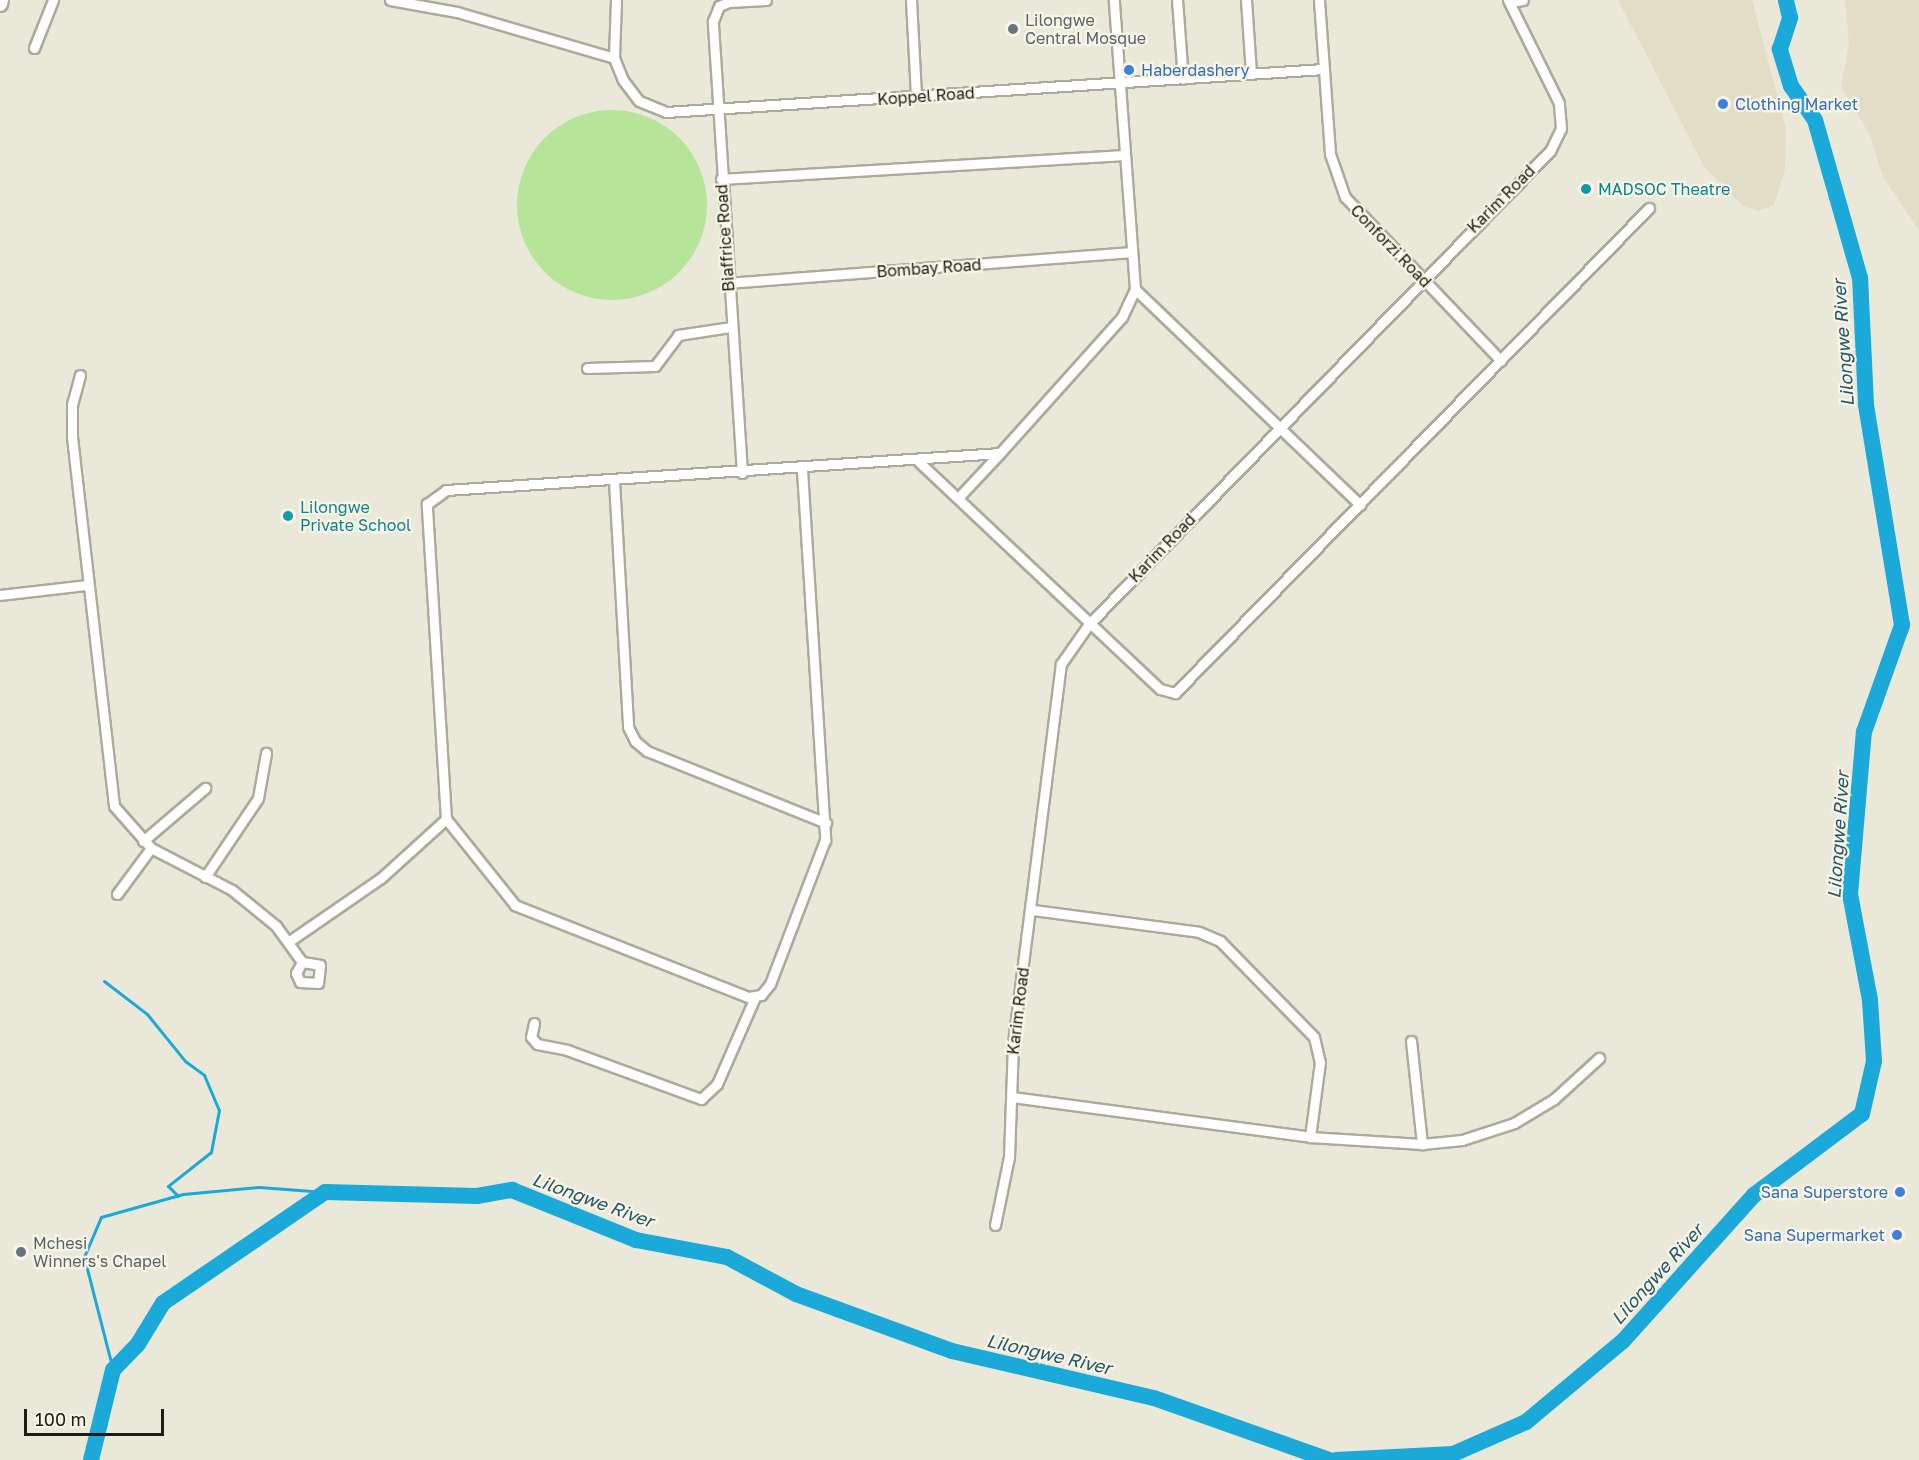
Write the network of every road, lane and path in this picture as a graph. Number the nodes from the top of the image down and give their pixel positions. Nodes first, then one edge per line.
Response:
1 (53, 0) edge
2 (390, 0) edge
3 (616, 0) edge
4 (766, 0) edge
5 (911, 0) edge
6 (1114, 0) edge
7 (1177, 0) edge
8 (1246, 0) edge
9 (1319, 0) edge
10 (1523, 0) edge
11 (405, 1) edge
12 (1510, 1) edge
13 (34, 48) dead end
14 (614, 58) junction
15 (1324, 69) junction
16 (1251, 74) junction
17 (1183, 79) junction
18 (1119, 83) junction
19 (916, 96) junction
20 (718, 112) junction
21 (1124, 155) junction
22 (721, 179) junction
23 (1649, 208) dead end
24 (1131, 252) junction
25 (1422, 279) junction
26 (728, 284) junction
27 (1135, 289) junction
28 (731, 327) junction
29 (1501, 362) junction
30 (587, 368) dead end
31 (80, 375) dead end
32 (1279, 426) junction
33 (1000, 453) junction
34 (919, 462) junction
35 (802, 470) junction
36 (742, 473) junction
37 (614, 481) junction
38 (959, 497) junction
39 (1360, 505) junction
40 (87, 585) junction
41 (0, 595) edge
42 (1089, 624) junction
43 (266, 753) dead end
44 (205, 788) dead end
45 (446, 819) junction
46 (825, 823) junction
47 (147, 844) junction
48 (206, 877) junction
49 (117, 894) dead end
50 (1033, 910) junction
51 (291, 940) junction
52 (303, 962) dead end
53 (755, 997) junction
54 (534, 1023) dead end
55 (1411, 1041) dead end
56 (1599, 1058) dead end
57 (1012, 1096) junction
58 (1310, 1137) junction
59 (1422, 1144) junction
60 (995, 1225) dead end

1 - 13 street
2 - 11 street
3 - 14 street, Koppel Road
4 - 20 street, Biaffrice Road
5 - 19 street
6 - 18 street
7 - 17 street
8 - 16 street
9 - 15 street, Conforzi Road
10 - 12 street
11 - 14 street
12 - 25 street, Karim Road
14 - 20 street, Koppel Road
15 - 16 street, Koppel Road
15 - 25 street, Conforzi Road
16 - 17 street, Koppel Road
17 - 18 street, Koppel Road
18 - 19 street, Koppel Road
18 - 21 street
19 - 20 street, Koppel Road
20 - 22 street, Biaffrice Road
21 - 22 street
21 - 24 street
22 - 26 street, Biaffrice Road
23 - 29 street
24 - 26 street, Bombay Road
24 - 27 street
25 - 29 street, Conforzi Road
25 - 32 street, Karim Road
26 - 28 street, Biaffrice Road
27 - 32 street
27 - 33 street
28 - 30 street
28 - 36 street, Biaffrice Road
29 - 39 street
31 - 40 street
32 - 39 street
32 - 42 street, Karim Road
33 - 34 street
33 - 38 street
34 - 35 street
34 - 38 street
35 - 36 street
35 - 46 street
36 - 37 street
37 - 45 street
37 - 46 street
38 - 42 street
39 - 42 street
40 - 41 street
40 - 47 street
42 - 50 street, Karim Road
43 - 48 street
44 - 47 street
45 - 51 street
45 - 53 street
46 - 53 street
47 - 48 street
47 - 49 street
48 - 51 street
50 - 57 street, Karim Road
50 - 58 street
51 - 52 street
53 - 54 street
55 - 59 street
56 - 59 street
57 - 58 street
57 - 60 street, Karim Road
58 - 59 street

